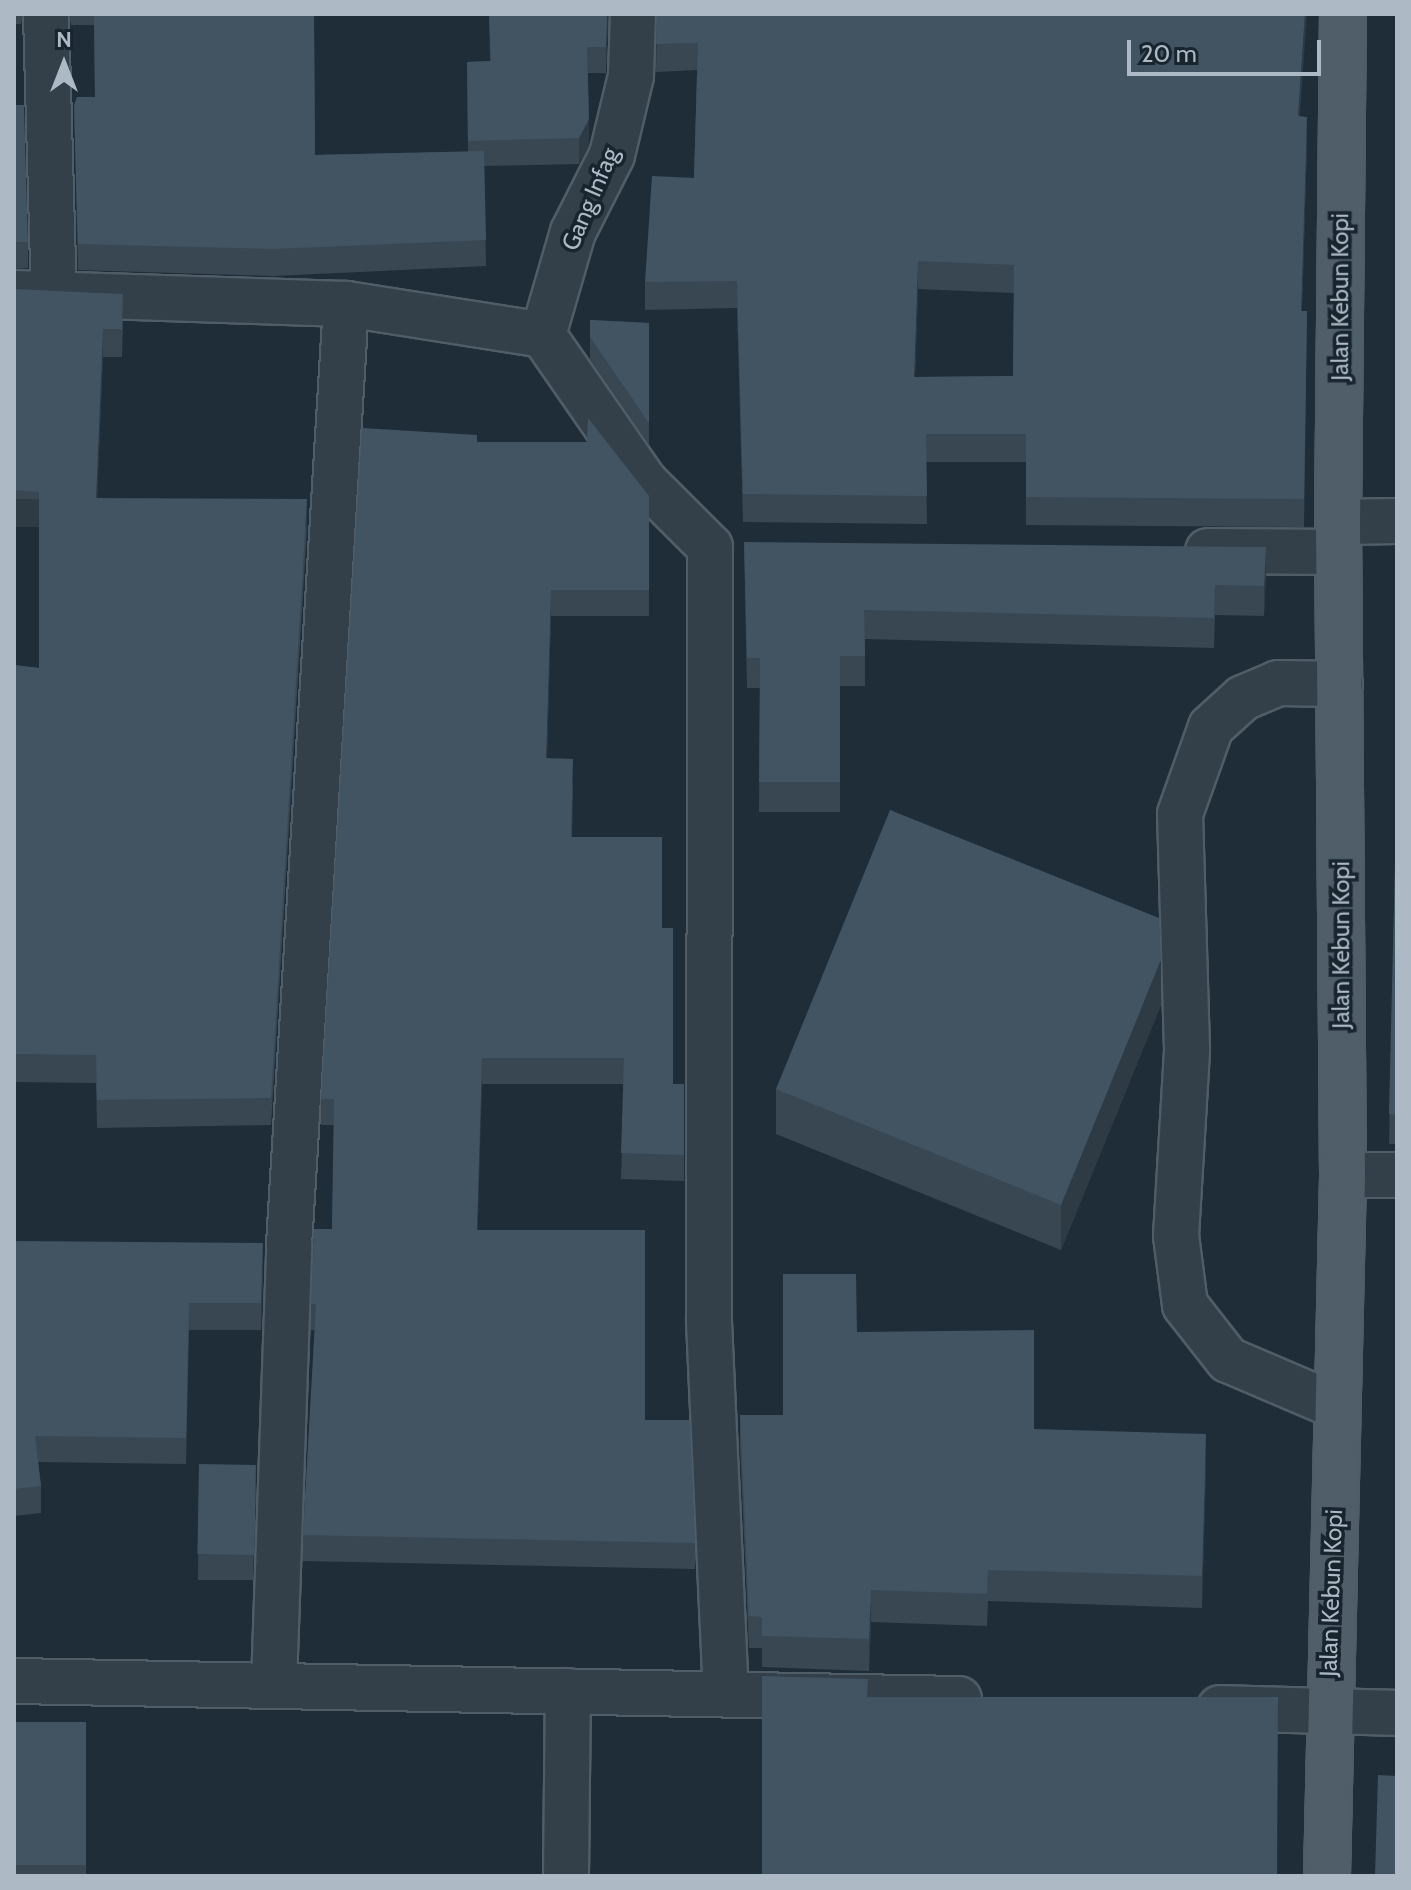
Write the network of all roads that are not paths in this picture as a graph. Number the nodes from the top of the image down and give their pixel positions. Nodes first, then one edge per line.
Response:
1 (46, 14) edge
2 (633, 14) edge
3 (1343, 14) edge
4 (34, 293) edge
5 (346, 304) junction
6 (543, 335) junction
7 (1397, 521) edge
8 (1338, 537) junction
9 (710, 547) junction
10 (757, 547) edge
11 (1166, 551) edge
12 (1340, 684) junction
13 (1343, 1175) junction
14 (1397, 1175) edge
15 (243, 1245) edge
16 (289, 1245) junction
17 (1336, 1406) junction
18 (14, 1681) edge
19 (274, 1684) junction
20 (568, 1691) junction
21 (726, 1691) junction
22 (995, 1700) edge
23 (1185, 1707) edge
24 (1328, 1712) junction
25 (1397, 1713) edge
26 (566, 1876) edge
27 (1327, 1876) edge

1 - 4 street
2 - 6 street, Gang Infag
3 - 8 main road, Jalan Kebun Kopi
4 - 5 street
5 - 6 street
5 - 16 street
6 - 9 street
7 - 8 street
8 - 11 street
8 - 12 main road, Jalan Kebun Kopi
9 - 10 street
9 - 21 street
12 - 13 main road, Jalan Kebun Kopi
12 - 17 street
13 - 14 street
13 - 17 main road, Jalan Kebun Kopi
15 - 16 street
16 - 19 street
17 - 24 main road, Jalan Kebun Kopi
18 - 19 street
19 - 20 street
20 - 21 street
20 - 26 street
21 - 22 street
23 - 24 street
24 - 25 street
24 - 27 main road, Jalan Kebun Kopi

